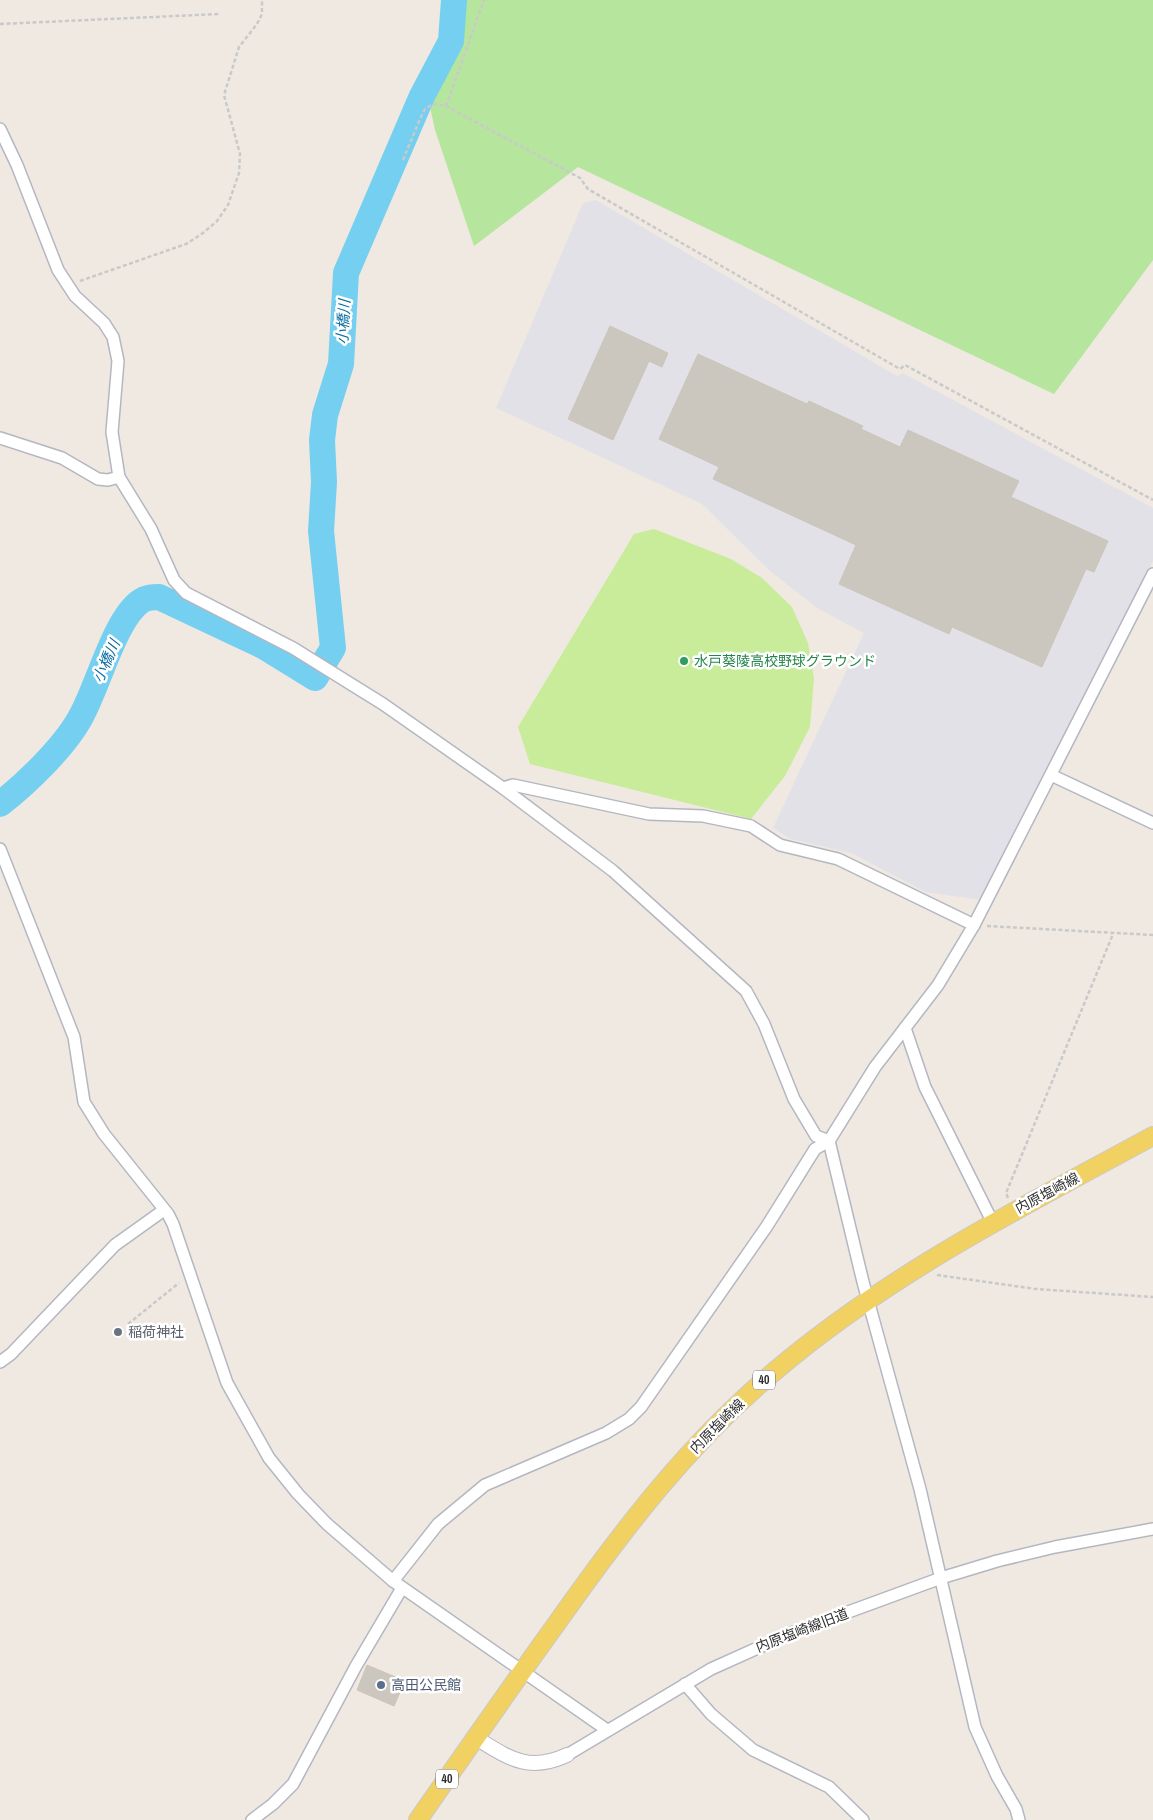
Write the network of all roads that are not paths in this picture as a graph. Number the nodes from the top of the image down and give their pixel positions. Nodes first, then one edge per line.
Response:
1 (0, 129) edge
2 (0, 438) edge
3 (119, 477) junction
4 (1153, 574) edge
5 (1051, 775) junction
6 (503, 788) junction
7 (1153, 823) edge
8 (0, 849) edge
9 (974, 926) junction
10 (905, 1028) junction
11 (1153, 1136) edge
12 (829, 1142) junction
13 (164, 1210) junction
14 (993, 1222) junction
15 (868, 1298) junction
16 (0, 1362) edge
17 (1153, 1529) edge
18 (941, 1578) junction
19 (398, 1584) junction
20 (523, 1670) junction
21 (685, 1684) junction
22 (608, 1730) junction
23 (476, 1738) junction
24 (567, 1755) joint
25 (252, 1820) edge
26 (418, 1820) edge
27 (863, 1820) edge
28 (1019, 1820) edge

1 - 3 street
2 - 3 street
3 - 6 street
4 - 5 street
5 - 7 street
5 - 9 street
6 - 9 street
6 - 12 street
8 - 13 street
9 - 10 street
10 - 12 street
10 - 14 street
11 - 14 main road, 内原塩崎線 / 40
12 - 15 street
12 - 19 street
13 - 16 street
13 - 19 street
14 - 15 main road, 内原塩崎線 / 40
15 - 18 street
15 - 20 main road, 内原塩崎線 / 40
17 - 18 street, 内原塩崎線旧道
18 - 21 street, 内原塩崎線旧道
18 - 28 street
19 - 20 street
19 - 25 street
20 - 22 street
20 - 23 main road, 内原塩崎線 / 40
21 - 22 street, 内原塩崎線旧道
21 - 27 street
22 - 24 street, 内原塩崎線旧道
23 - 24 street, 内原塩崎線旧道
23 - 26 main road, 内原塩崎線 / 40

